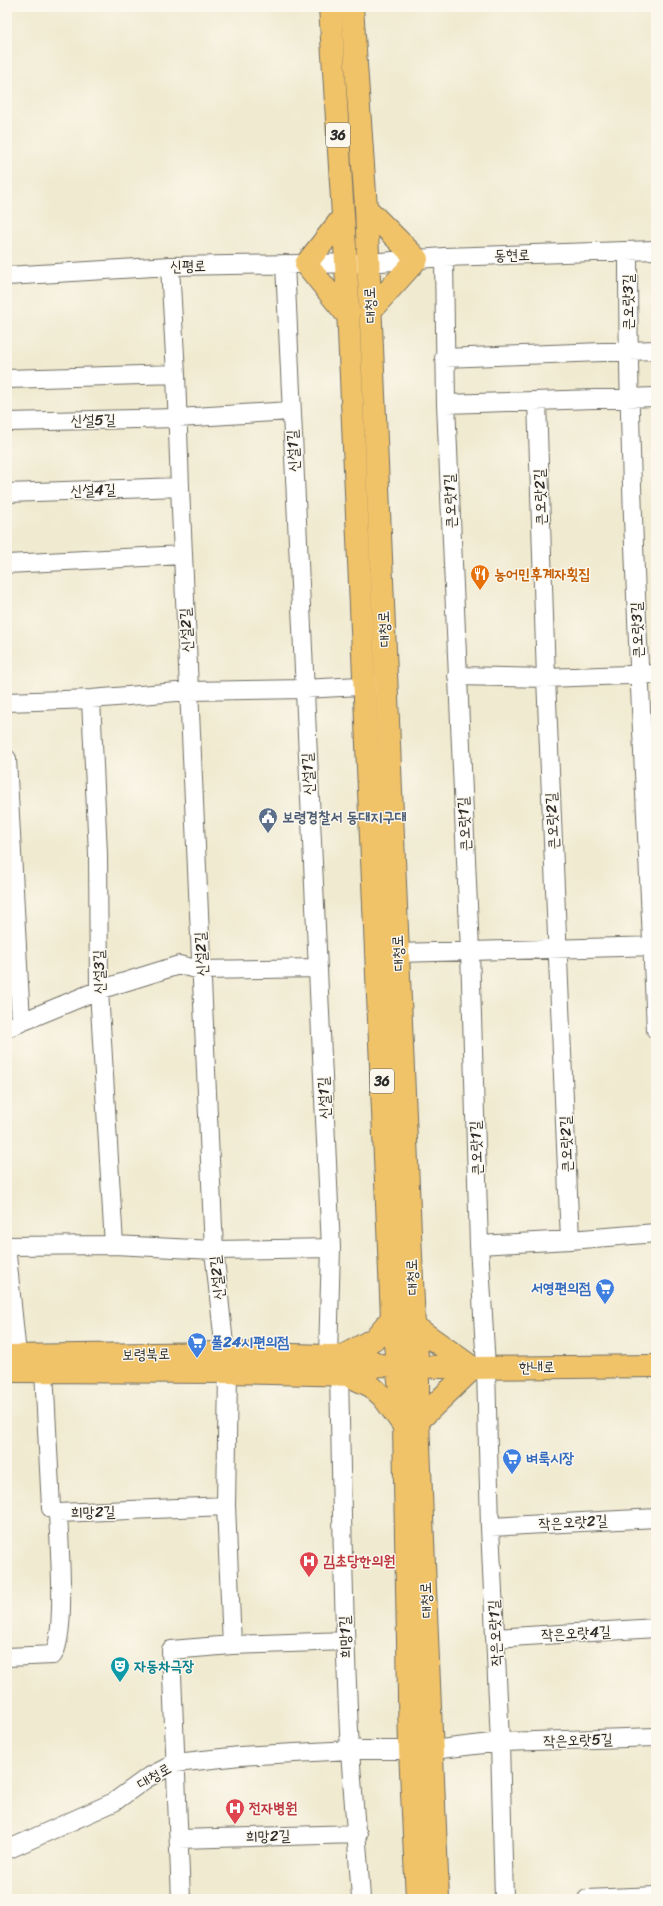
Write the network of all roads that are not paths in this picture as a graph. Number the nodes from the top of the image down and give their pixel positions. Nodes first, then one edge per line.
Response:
1 (330, 7) edge
2 (352, 7) edge
3 (366, 208) junction
4 (343, 217) junction
5 (656, 250) edge
6 (628, 252) junction
7 (444, 257) junction
8 (416, 259) junction
9 (346, 263) junction
10 (368, 263) junction
11 (296, 264) junction
12 (170, 266) junction
13 (7, 276) edge
14 (370, 311) junction
15 (348, 316) junction
16 (656, 350) edge
17 (628, 351) junction
18 (444, 358) junction
19 (176, 374) junction
20 (7, 379) edge
21 (656, 397) edge
22 (629, 398) junction
23 (537, 401) junction
24 (446, 404) junction
25 (291, 411) junction
26 (178, 418) junction
27 (7, 422) edge
28 (180, 487) junction
29 (7, 493) edge
30 (183, 555) junction
31 (7, 564) edge
32 (647, 675) edge
33 (457, 676) junction
34 (546, 678) junction
35 (386, 684) junction
36 (364, 686) junction
37 (304, 689) junction
38 (189, 691) junction
39 (91, 699) junction
40 (7, 702) edge
41 (7, 759) edge
42 (654, 946) edge
43 (558, 948) junction
44 (470, 951) junction
45 (398, 952) junction
46 (318, 968) junction
47 (202, 970) junction
48 (99, 990) junction
49 (14, 1025) edge
50 (656, 1030) edge
51 (656, 1234) edge
52 (570, 1240) junction
53 (114, 1245) junction
54 (479, 1245) junction
55 (7, 1246) edge
56 (332, 1248) junction
57 (214, 1250) junction
58 (7, 1255) edge
59 (392, 1318) junction
60 (414, 1326) junction
61 (10, 1361) edge
62 (227, 1362) junction
63 (339, 1365) junction
64 (398, 1366) junction
65 (656, 1366) edge
66 (480, 1368) junction
67 (44, 1371) junction
68 (411, 1423) junction
69 (226, 1506) junction
70 (58, 1513) junction
71 (656, 1518) edge
72 (490, 1527) junction
73 (656, 1628) edge
74 (495, 1638) junction
75 (345, 1641) junction
76 (232, 1645) junction
77 (7, 1656) edge
78 (656, 1737) edge
79 (500, 1742) junction
80 (350, 1750) junction
81 (410, 1750) junction
82 (432, 1750) junction
83 (176, 1764) junction
84 (358, 1834) junction
85 (179, 1839) junction
86 (7, 1850) edge
87 (656, 1896) edge
88 (181, 1899) edge
89 (360, 1899) edge
90 (417, 1899) edge
91 (438, 1899) edge
92 (504, 1899) edge
93 (587, 1899) edge

1 - 4 main road, 대청로 / 36
2 - 3 main road, 대청로 / 36
3 - 8 main road
3 - 10 main road, 대청로 / 36
4 - 9 main road, 대청로 / 36
4 - 11 main road
5 - 6 street, 동현로
6 - 7 street, 동현로
6 - 17 street, 큰오랏3길
7 - 8 street, 동현로
7 - 18 street, 큰오랏1길
8 - 10 street, 동현로
8 - 14 main road
9 - 10 street, 신평로
9 - 11 street, 신평로
9 - 15 main road, 대청로 / 36
10 - 14 main road, 대청로 / 36
11 - 12 street, 신평로
11 - 15 main road
11 - 25 street, 신설1길
12 - 13 street, 신평로
12 - 19 street, 신설2길
14 - 35 main road, 대청로 / 36
15 - 36 main road, 대청로 / 36
16 - 17 street, 큰오랏3길
17 - 18 street
17 - 22 street, 큰오랏3길
18 - 24 street, 큰오랏1길
19 - 20 street
19 - 26 street, 신설2길
21 - 22 street
22 - 23 street
22 - 32 street, 큰오랏3길
23 - 24 street
23 - 34 street, 큰오랏2길
24 - 33 street, 큰오랏1길
25 - 26 street, 신설5길
25 - 37 street, 신설1길
26 - 27 street, 신설5길
26 - 28 street, 신설2길
28 - 29 street, 신설4길
28 - 30 street, 신설2길
30 - 31 street
30 - 38 street, 신설2길
32 - 34 street
32 - 42 street, 큰오랏3길
33 - 34 street
33 - 44 street, 큰오랏1길
34 - 43 street, 큰오랏2길
35 - 36 street
35 - 45 main road, 대청로 / 36
36 - 37 street
36 - 59 main road, 대청로 / 36
37 - 38 street
37 - 46 street, 신설1길
38 - 39 street
38 - 47 street, 신설2길
39 - 40 street
39 - 48 street, 신설3길
41 - 49 street
42 - 43 street
42 - 50 street, 큰오랏3길
43 - 44 street
43 - 52 street, 큰오랏2길
44 - 45 street
44 - 54 street, 큰오랏1길
45 - 60 main road, 대청로 / 36
46 - 47 street
46 - 56 street, 신설1길
47 - 48 street
47 - 57 street, 신설2길
48 - 49 street
48 - 53 street, 신설3길
51 - 52 street
52 - 54 street
53 - 55 street
53 - 57 street
54 - 66 street, 큰오랏1길
56 - 57 street
56 - 63 street, 신설1길
57 - 62 street, 신설2길
58 - 61 street
59 - 63 main road
59 - 64 main road, 대청로 / 36
60 - 64 main road, 대청로 / 36
60 - 66 main road
61 - 62 main road, 보령북로
61 - 67 main road, 보령북로
62 - 63 main road, 보령북로
62 - 67 main road, 보령북로
62 - 69 street
63 - 64 main road, 보령북로
63 - 68 main road
63 - 75 street, 희망1길
64 - 66 main road, 한내로
64 - 68 main road, 대청로 / 36
65 - 66 main road, 한내로
66 - 68 main road
66 - 72 street, 작은오랏1길
67 - 70 street, 희망2길
68 - 81 main road, 대청로 / 36
68 - 82 main road, 대청로 / 36
69 - 70 street, 희망2길
69 - 76 street
70 - 77 street
71 - 72 street, 작은오랏2길
72 - 74 street, 작은오랏1길
73 - 74 street, 작은오랏4길
74 - 79 street, 작은오랏1길
75 - 76 street
75 - 80 street, 희망1길
76 - 83 street
78 - 79 street, 작은오랏5길
79 - 82 street, 작은오랏5길
79 - 92 street, 작은오랏1길
80 - 81 street, 대청로
80 - 83 street, 대청로
80 - 84 street, 희망1길
81 - 90 main road, 대청로 / 36
82 - 91 main road, 대청로 / 36
83 - 85 street
83 - 86 street, 대청로
84 - 85 street, 희망2길
84 - 89 street, 희망1길
85 - 88 street
87 - 93 street

